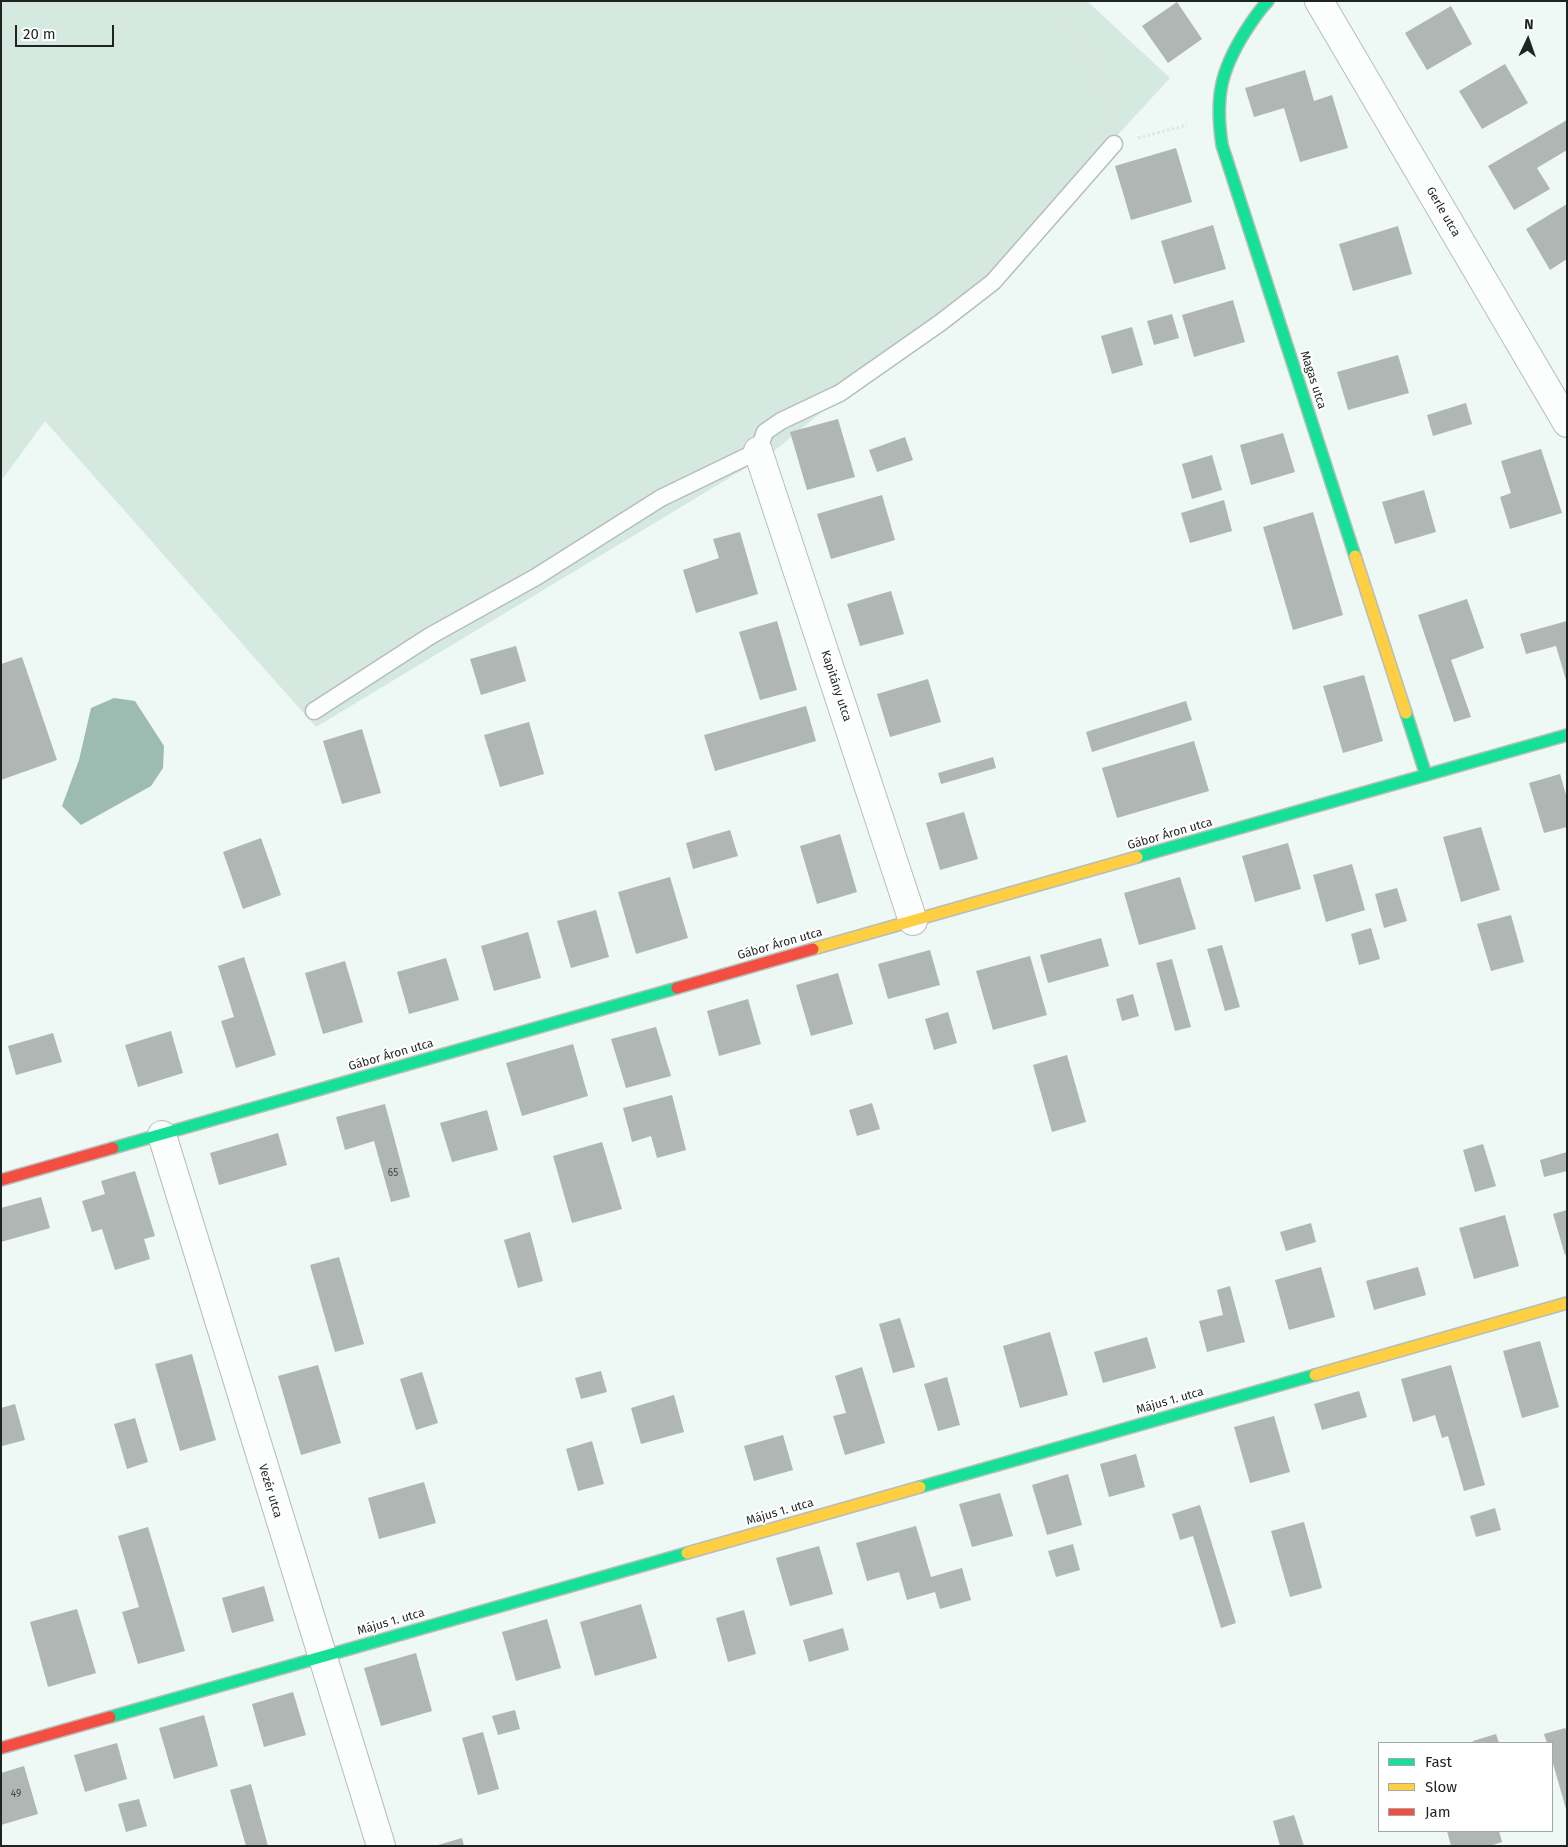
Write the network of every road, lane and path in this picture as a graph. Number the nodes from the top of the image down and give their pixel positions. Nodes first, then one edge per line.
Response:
1 (1268, 1) edge
2 (1319, 1) edge
3 (1067, 24) dead end
4 (1218, 121) junction
5 (1114, 144) junction
6 (1567, 424) edge
7 (758, 452) junction
8 (314, 710) dead end
9 (1567, 735) edge
10 (1426, 775) junction
11 (914, 921) junction
12 (162, 1135) junction
13 (1, 1180) edge
14 (1567, 1303) edge
15 (321, 1656) junction
16 (1, 1748) edge
17 (381, 1846) edge

1 - 4 street, Magas utca
2 - 6 street, Gerle utca
3 - 5 path
4 - 5 path
4 - 10 street, Magas utca
5 - 7 lane
7 - 8 lane
7 - 11 street, Kapitány utca
9 - 10 street, Gábor Áron utca
10 - 11 street, Gábor Áron utca
11 - 12 street, Gábor Áron utca
12 - 13 street, Gábor Áron utca
12 - 15 street, Vezér utca
14 - 15 street, Május 1. utca
15 - 16 street, Május 1. utca
15 - 17 street, Vezér utca

